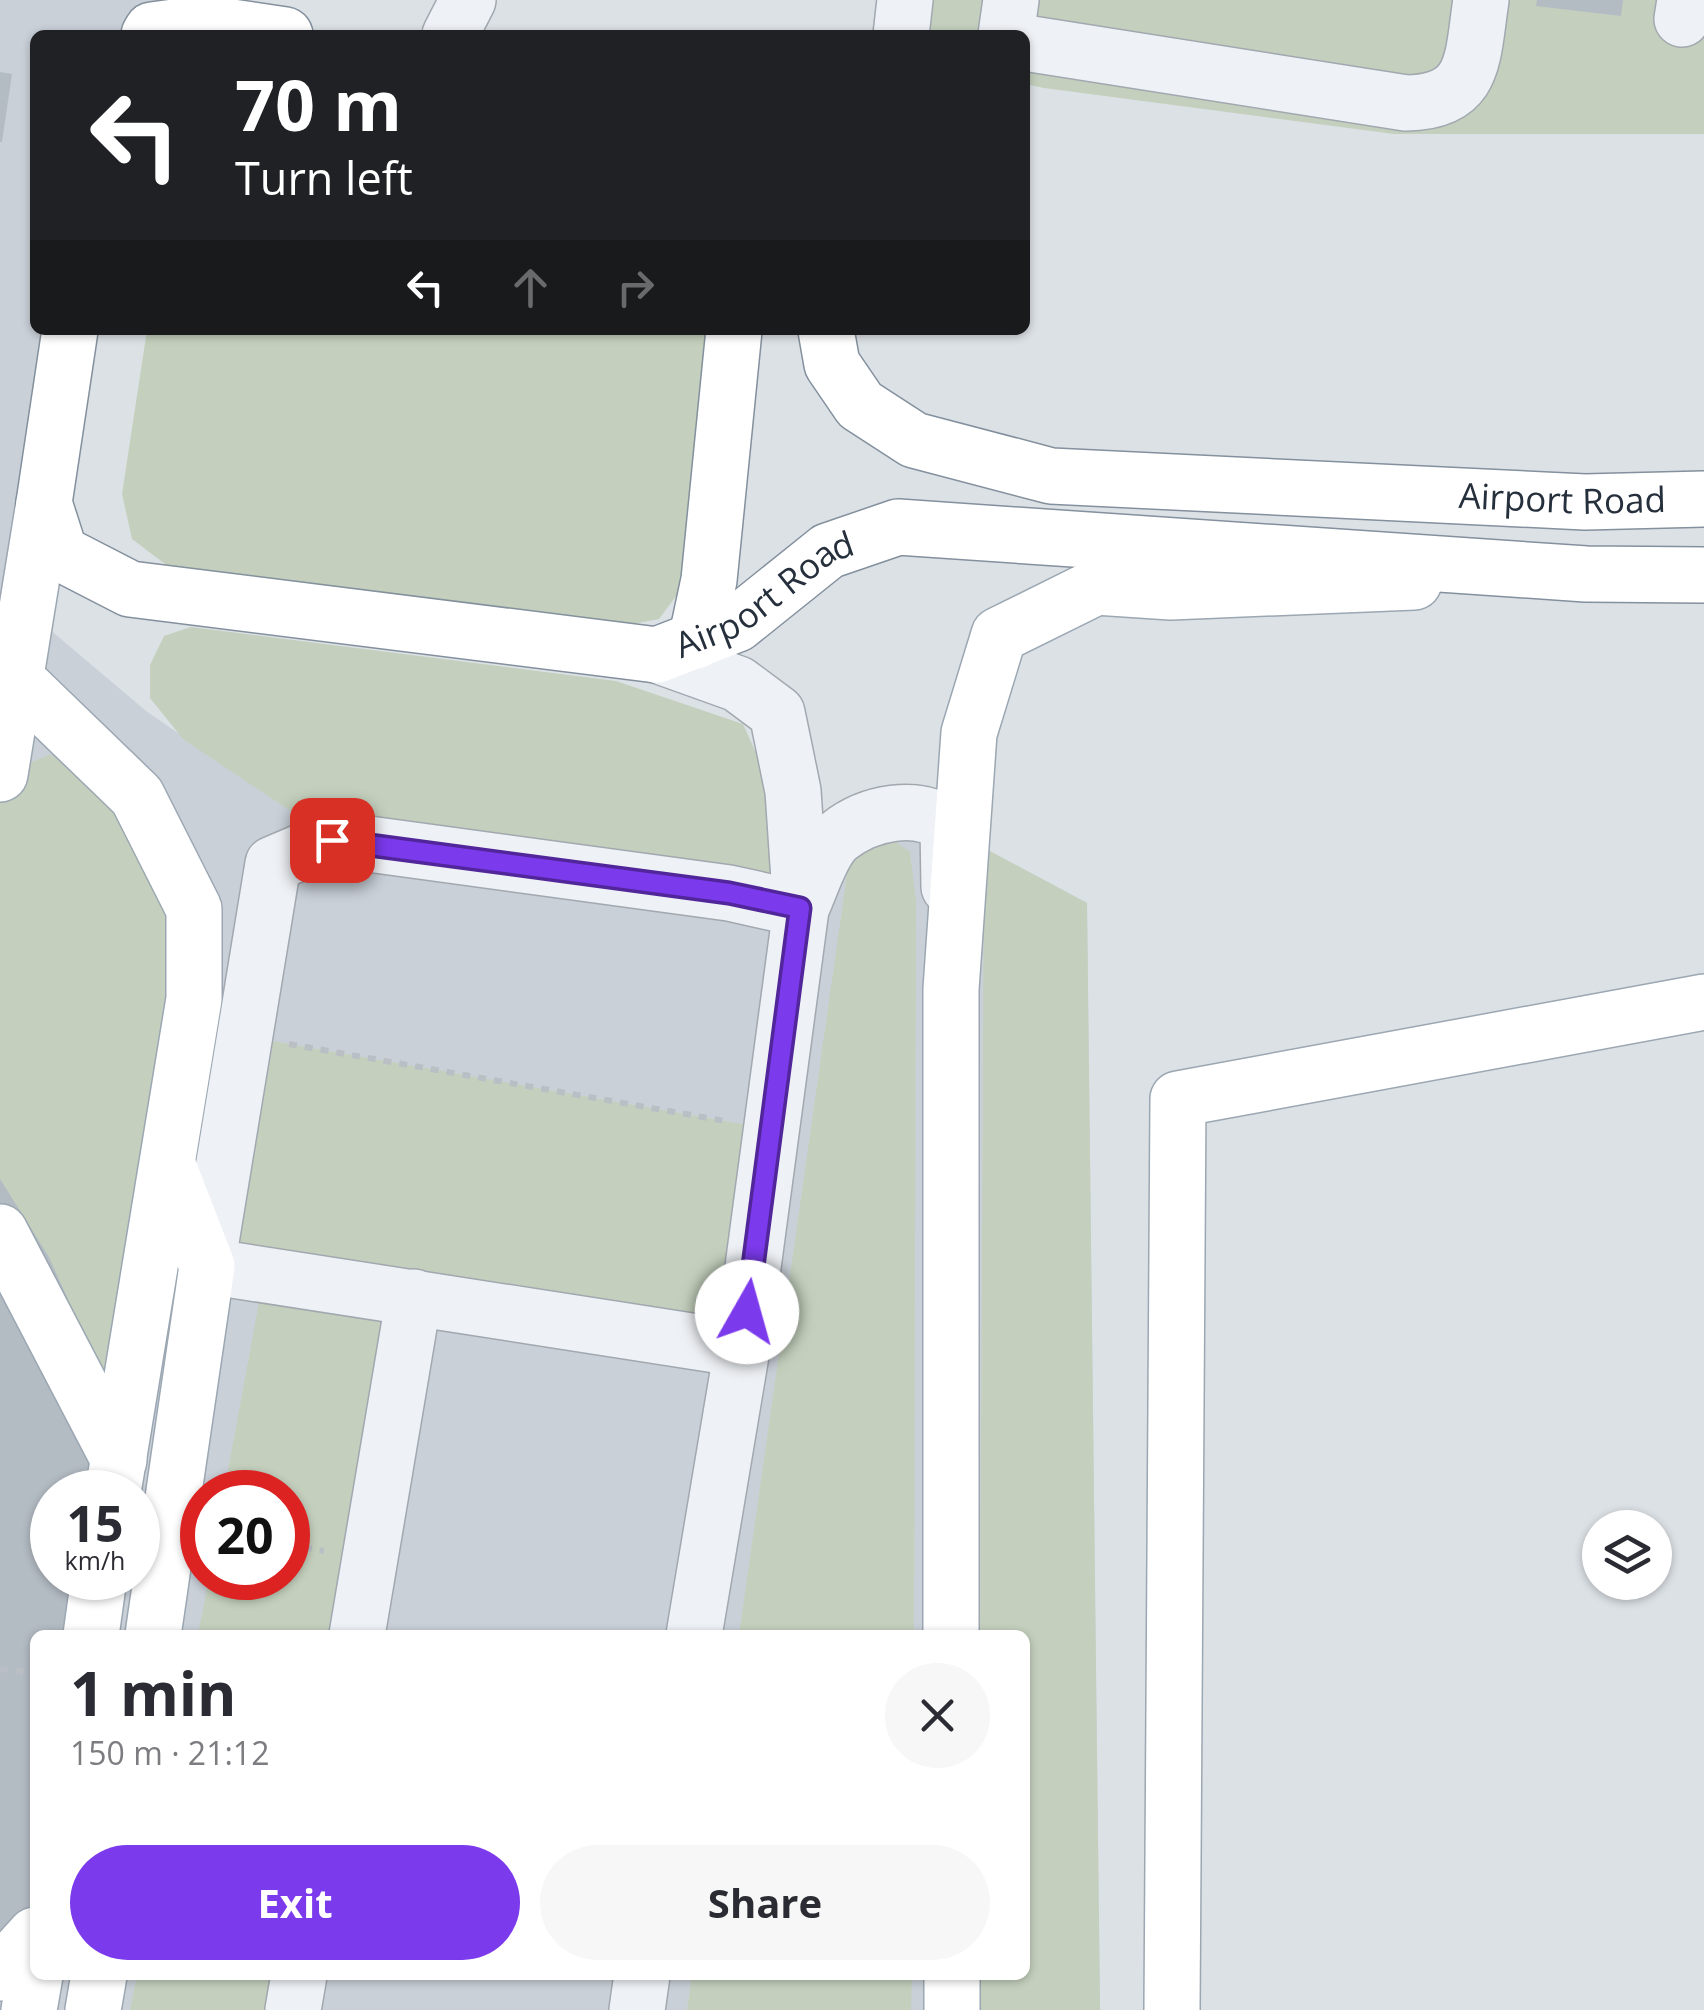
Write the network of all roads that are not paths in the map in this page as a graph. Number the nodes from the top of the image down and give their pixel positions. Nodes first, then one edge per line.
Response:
1 (468, 0) edge
2 (906, 0) edge
3 (1011, 0) edge
4 (1480, 0) edge
5 (152, 30) edge
6 (254, 30) edge
7 (453, 30) edge
8 (902, 30) edge
9 (1007, 30) edge
10 (1030, 44) edge
11 (69, 335) edge
12 (734, 335) edge
13 (827, 335) edge
14 (1704, 500) edge
15 (44, 503) junction
16 (1586, 574) junction
17 (1704, 576) edge
18 (676, 648) junction
19 (17, 680) junction
20 (0, 774) edge
21 (800, 908) junction
22 (951, 988) junction
23 (1704, 1002) edge
24 (168, 1166) junction
25 (0, 1232) edge
26 (207, 1266) junction
27 (414, 1297) junction
28 (742, 1349) junction
29 (113, 1470) edge
30 (117, 1470) edge
31 (96, 1600) edge
32 (91, 1630) edge
33 (154, 1630) edge
34 (358, 1630) edge
35 (695, 1630) edge
36 (952, 1630) edge
37 (30, 1940) edge
38 (0, 1973) edge
39 (34, 1980) edge
40 (98, 1980) edge
41 (298, 1980) edge
42 (641, 1980) edge
43 (952, 1980) edge
44 (28, 2010) edge
45 (93, 2010) edge
46 (293, 2010) edge
47 (637, 2010) edge
48 (952, 2010) edge
49 (1172, 2010) edge

1 - 7 lane
2 - 8 lane
3 - 9 lane
4 - 10 lane
5 - 6 main road
11 - 15 main road, Airport Road
12 - 18 main road
13 - 14 main road, Airport Road
15 - 18 main road, Airport Road
15 - 19 main road
16 - 17 main road, Airport Road
16 - 18 main road, Airport Road
16 - 22 main road, Airport Road
18 - 21 lane
19 - 20 main road
19 - 24 main road
21 - 22 lane
21 - 26 lane
21 - 28 lane
22 - 36 main road, Airport Road
23 - 49 main road
24 - 26 main road
24 - 30 main road
25 - 29 main road
26 - 27 lane
26 - 33 main road
27 - 28 lane
27 - 34 lane
28 - 35 lane
31 - 32 main road
37 - 38 main road
39 - 44 main road
40 - 45 main road
41 - 46 lane
42 - 47 lane
43 - 48 main road

